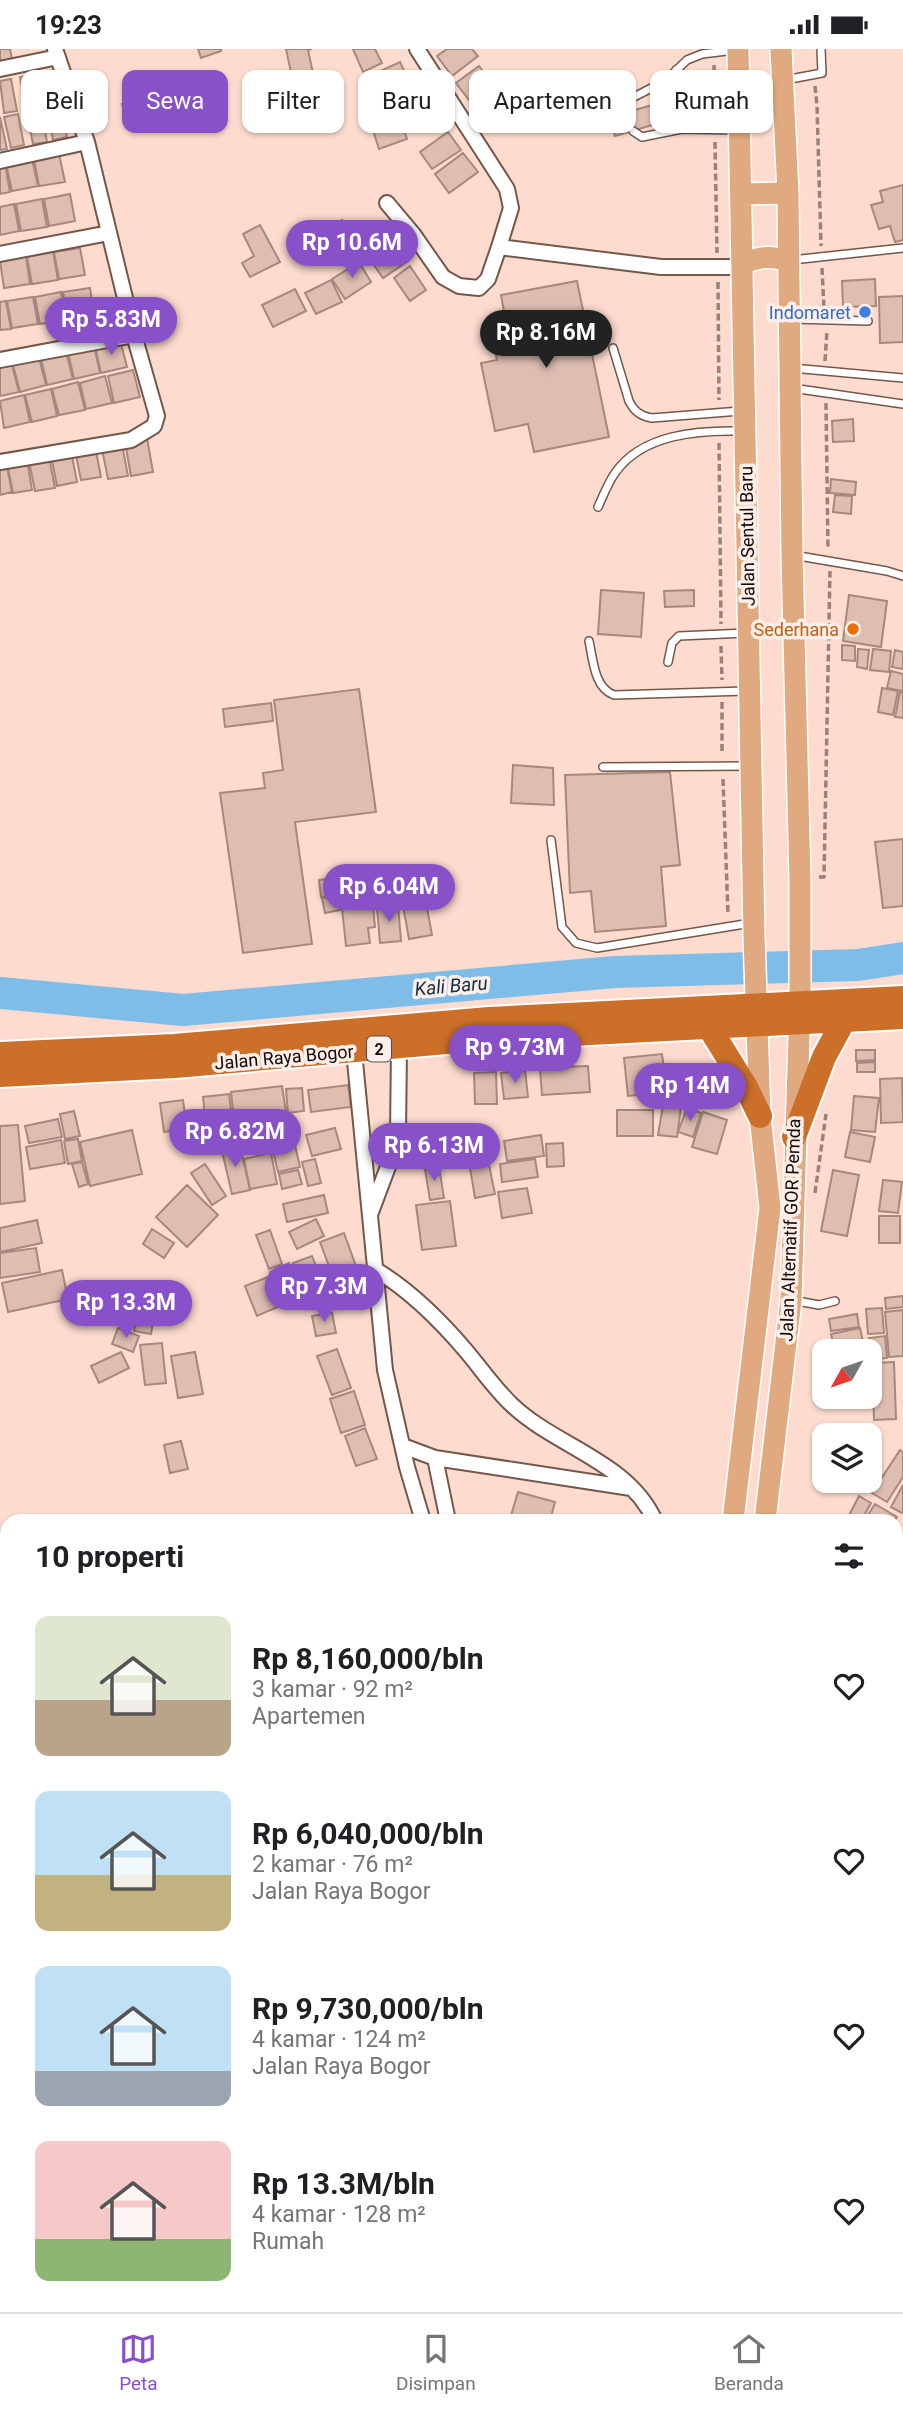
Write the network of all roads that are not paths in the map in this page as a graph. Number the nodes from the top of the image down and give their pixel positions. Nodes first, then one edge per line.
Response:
1 (417, 49) edge
2 (781, 49) edge
3 (821, 49) edge
4 (738, 50) edge
5 (57, 53) edge
6 (0, 69) edge
7 (677, 70) edge
8 (738, 70) edge
9 (782, 81) junction
10 (636, 133) edge
11 (662, 133) edge
12 (740, 133) edge
13 (87, 142) junction
14 (0, 161) edge
15 (788, 193) junction
16 (741, 194) junction
17 (387, 203) dead end
18 (109, 233) junction
19 (499, 247) junction
20 (903, 248) edge
21 (0, 254) edge
22 (788, 261) junction
23 (742, 266) junction
24 (789, 319) junction
25 (869, 321) dead end
26 (134, 335) junction
27 (613, 348) dead end
28 (0, 360) edge
29 (790, 378) junction
30 (903, 378) edge
31 (903, 404) edge
32 (745, 421) junction
33 (0, 462) edge
34 (598, 507) dead end
35 (793, 555) junction
36 (903, 576) edge
37 (749, 633) junction
38 (589, 641) dead end
39 (668, 662) dead end
40 (750, 691) junction
41 (752, 766) junction
42 (603, 767) dead end
43 (551, 840) dead end
44 (754, 929) junction
45 (903, 998) edge
46 (757, 1005) junction
47 (800, 1005) junction
48 (903, 1017) edge
49 (844, 1020) junction
50 (709, 1027) junction
51 (399, 1047) junction
52 (263, 1048) junction
53 (354, 1051) junction
54 (0, 1054) edge
55 (0, 1075) edge
56 (760, 1116) junction
57 (794, 1137) junction
58 (369, 1217) junction
59 (376, 1270) junction
60 (791, 1300) junction
61 (835, 1301) dead end
62 (403, 1446) junction
63 (435, 1458) junction
64 (631, 1488) junction
65 (421, 1514) edge
66 (447, 1514) edge
67 (652, 1514) edge
68 (734, 1514) edge
69 (766, 1514) edge

1 - 19 street
2 - 9 main road
3 - 9 lane
4 - 7 lane
4 - 8 main road, Jalan Sentul Baru
5 - 6 street
5 - 13 street
9 - 15 main road
10 - 11 lane
12 - 16 main road, Jalan Sentul Baru
13 - 14 street
13 - 18 street
15 - 16 main road
15 - 22 main road
16 - 23 main road, Jalan Sentul Baru
17 - 19 street
18 - 21 street
18 - 26 street
19 - 23 street
20 - 22 lane
22 - 23 main road
22 - 24 main road
23 - 32 main road, Jalan Sentul Baru
24 - 25 lane
24 - 29 main road
26 - 28 street
26 - 33 street
27 - 32 lane
29 - 30 lane
29 - 31 lane
29 - 35 main road
32 - 34 lane
32 - 37 main road, Jalan Sentul Baru
35 - 36 lane
35 - 47 main road
37 - 39 lane
37 - 40 main road, Jalan Sentul Baru
38 - 40 lane
40 - 41 main road, Jalan Sentul Baru
41 - 42 lane
41 - 44 main road, Jalan Sentul Baru
43 - 44 lane
44 - 46 main road, Jalan Sentul Baru
45 - 47 highway, Jalan Raya Bogor / 2
46 - 47 highway, Jalan Raya Bogor / 2
46 - 50 highway, Jalan Raya Bogor / 2
46 - 52 highway, Jalan Raya Bogor / 2
46 - 56 main road, Jalan Alternatif GOR Pemda
47 - 49 highway, Jalan Raya Bogor / 2
47 - 57 main road, Jalan Alternatif GOR Pemda
48 - 49 highway, Jalan Raya Bogor / 2
49 - 57 highway
50 - 51 highway, Jalan Raya Bogor / 2
50 - 56 highway
51 - 53 highway, Jalan Raya Bogor / 2
51 - 58 street
52 - 53 highway, Jalan Raya Bogor / 2
52 - 54 highway, Jalan Raya Bogor / 2
52 - 55 highway, Jalan Raya Bogor / 2
53 - 58 street
56 - 68 main road, Jalan Alternatif GOR Pemda
57 - 60 main road, Jalan Alternatif GOR Pemda
58 - 59 street
59 - 62 street
59 - 64 street
60 - 61 lane
60 - 69 main road, Jalan Alternatif GOR Pemda
62 - 63 street
62 - 65 street
63 - 64 street
63 - 66 street
64 - 67 street

